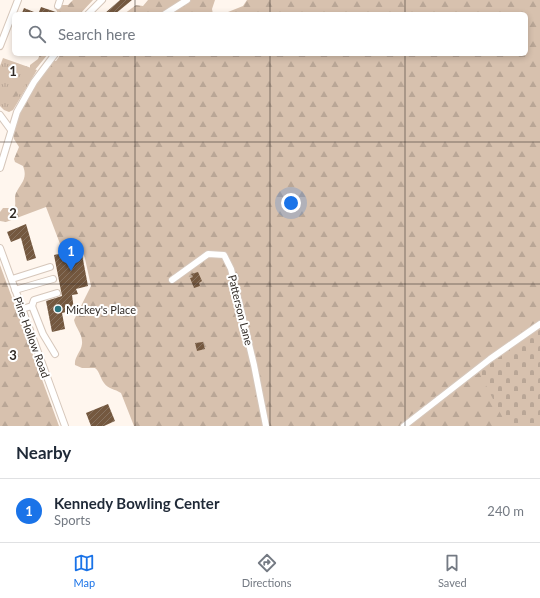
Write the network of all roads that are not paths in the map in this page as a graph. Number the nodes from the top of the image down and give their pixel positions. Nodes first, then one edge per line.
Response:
1 (18, 0) edge
2 (60, 0) edge
3 (102, 0) edge
4 (187, 0) edge
5 (58, 6) dead end
6 (13, 12) edge
7 (90, 12) edge
8 (168, 12) edge
9 (12, 15) edge
10 (0, 46) edge
11 (54, 56) edge
12 (0, 115) edge
13 (11, 130) junction
14 (0, 168) edge
15 (0, 248) edge
16 (50, 267) dead end
17 (53, 279) dead end
18 (12, 280) junction
19 (172, 280) dead end
20 (15, 290) junction
21 (57, 293) dead end
22 (32, 306) junction
23 (22, 309) junction
24 (540, 324) edge
25 (55, 354) dead end
26 (65, 426) edge
27 (266, 426) edge
28 (404, 426) edge

1 - 6 street
2 - 5 street
3 - 7 street
4 - 8 street
9 - 10 street
11 - 13 street
12 - 13 street
13 - 14 street
15 - 18 street, Pine Hollow Road
16 - 18 street
17 - 20 street
18 - 20 street, Pine Hollow Road
19 - 27 street, Patterson Lane
20 - 23 street, Pine Hollow Road
21 - 22 street
22 - 23 street
22 - 25 street
23 - 26 street, Pine Hollow Road
24 - 28 street

